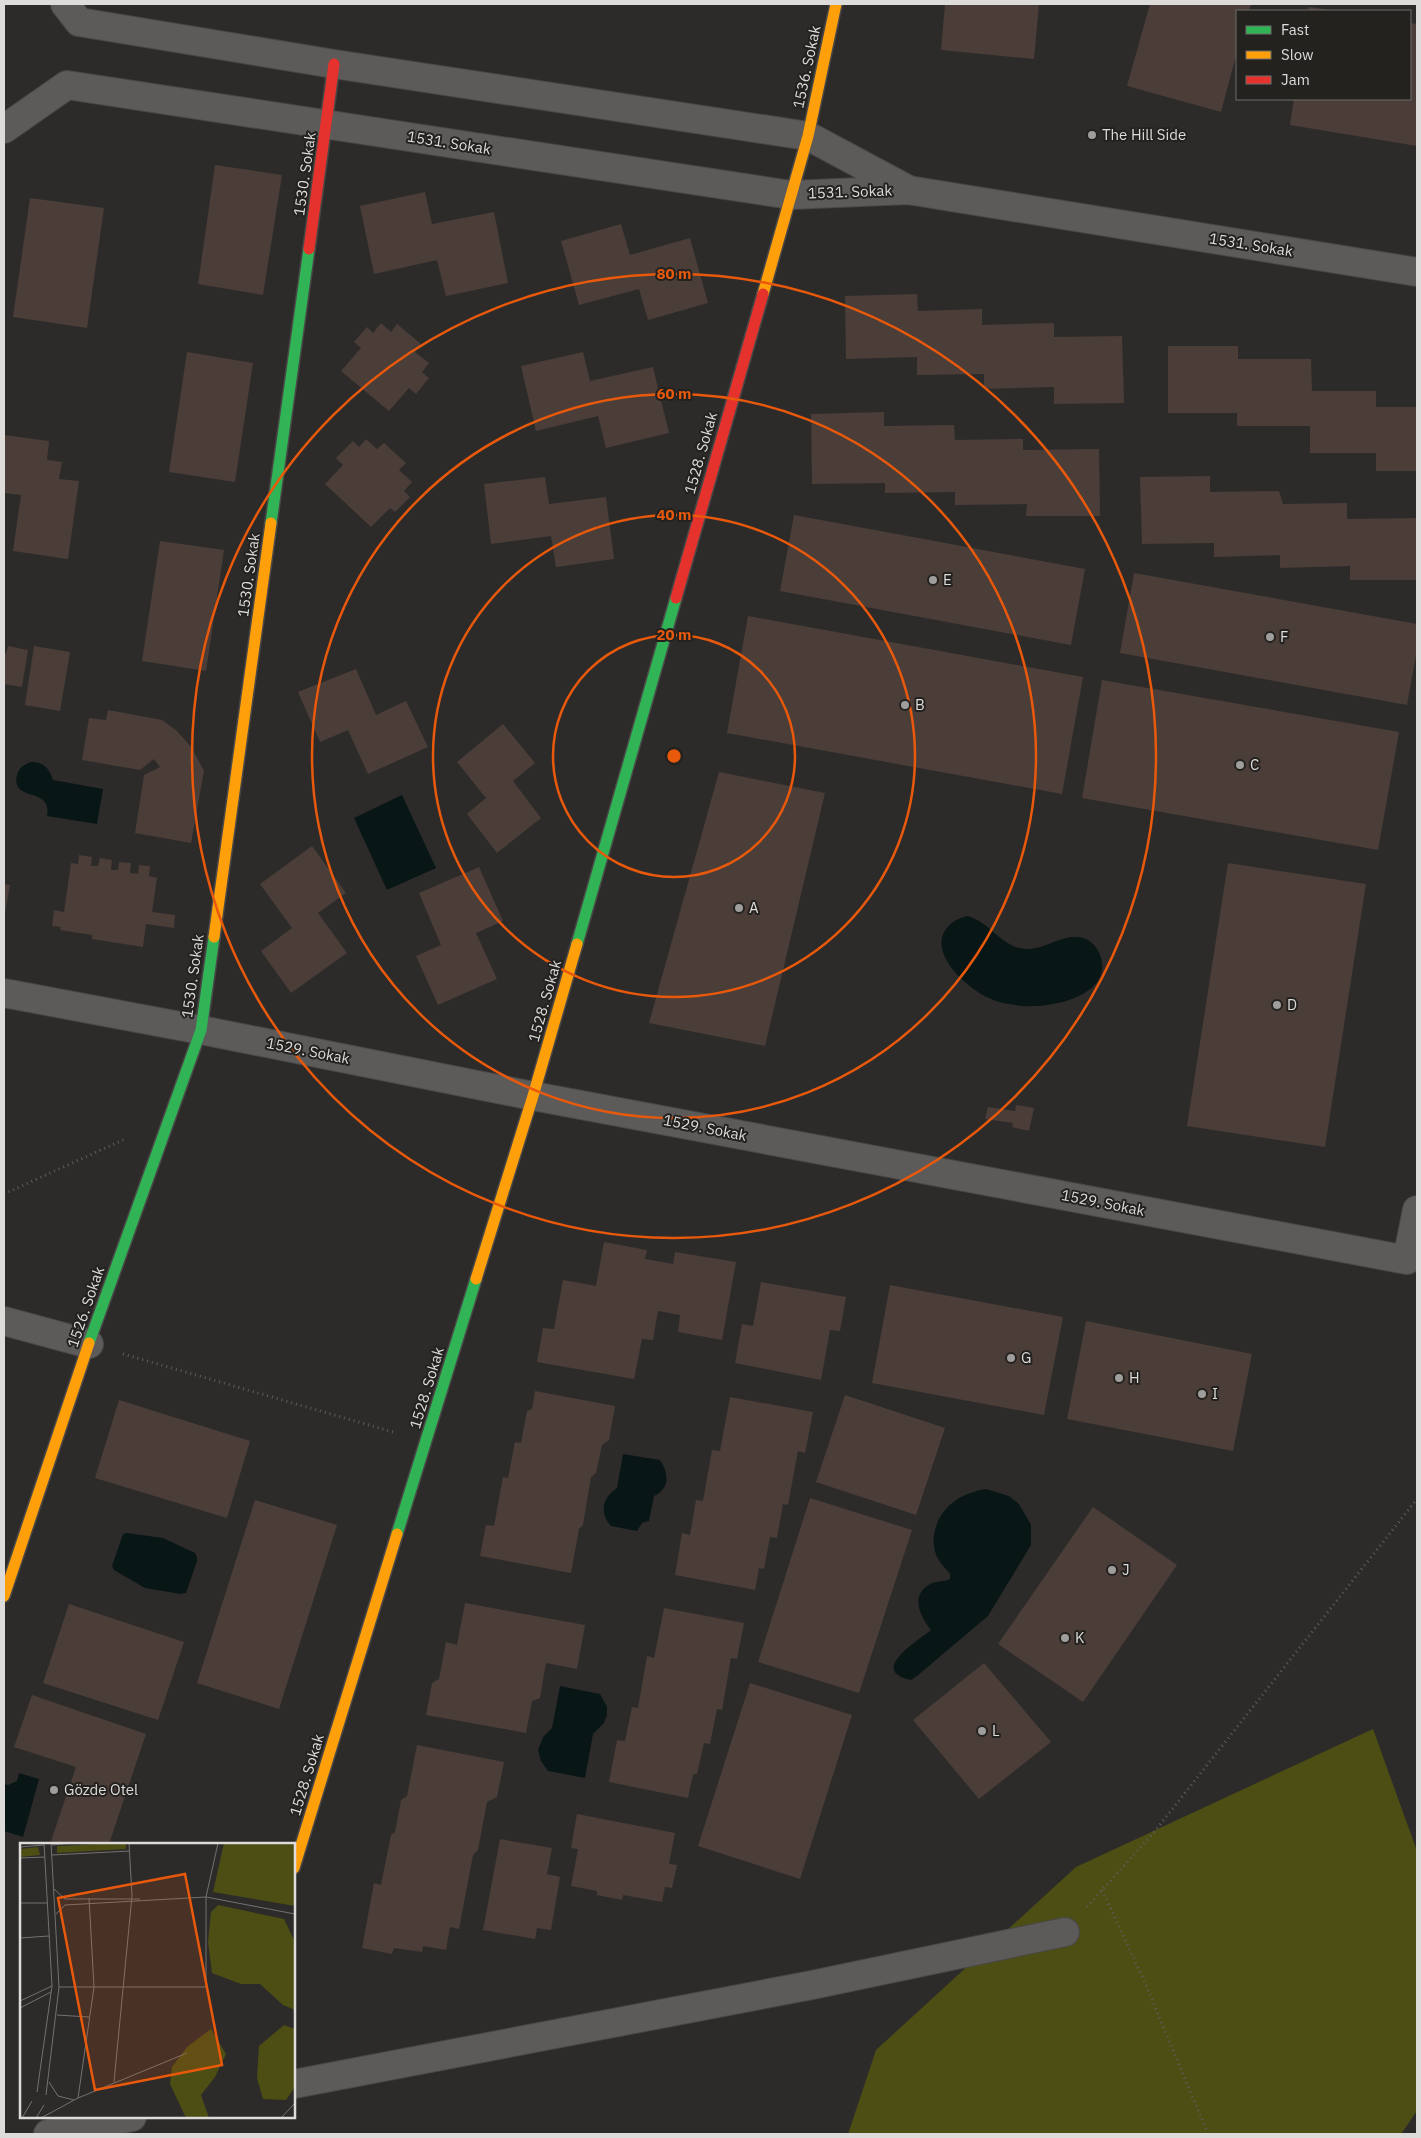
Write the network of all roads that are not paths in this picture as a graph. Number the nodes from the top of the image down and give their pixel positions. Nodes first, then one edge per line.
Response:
1 (65, 4) edge
2 (836, 4) edge
3 (334, 64) junction
4 (327, 125) junction
5 (4, 129) edge
6 (808, 136) junction
7 (908, 190) junction
8 (791, 195) junction
9 (1417, 272) edge
10 (4, 993) edge
11 (201, 1030) junction
12 (533, 1096) junction
13 (1417, 1210) edge
14 (4, 1321) edge
15 (89, 1344) junction
16 (4, 1596) edge
17 (295, 1865) edge
18 (1065, 1932) road end
19 (295, 2084) edge
20 (127, 2118) edge
21 (48, 2134) edge

1 - 3 street, 1531. Sokak
2 - 6 street, 1536. Sokak
3 - 4 street, 1530. Sokak
3 - 6 street, 1531. Sokak
4 - 5 street, 1531. Sokak
4 - 8 street, 1531. Sokak
4 - 11 street, 1530. Sokak
6 - 7 street, 1531. Sokak
6 - 8 street, 1528. Sokak
7 - 8 street, 1531. Sokak
7 - 9 street, 1531. Sokak
8 - 12 street, 1528. Sokak
10 - 11 street, 1529. Sokak
11 - 12 street, 1529. Sokak
11 - 15 street, 1526. Sokak
12 - 13 street, 1529. Sokak
12 - 17 street, 1528. Sokak
14 - 15 street
15 - 16 street, 1526. Sokak
18 - 19 street
20 - 21 street

